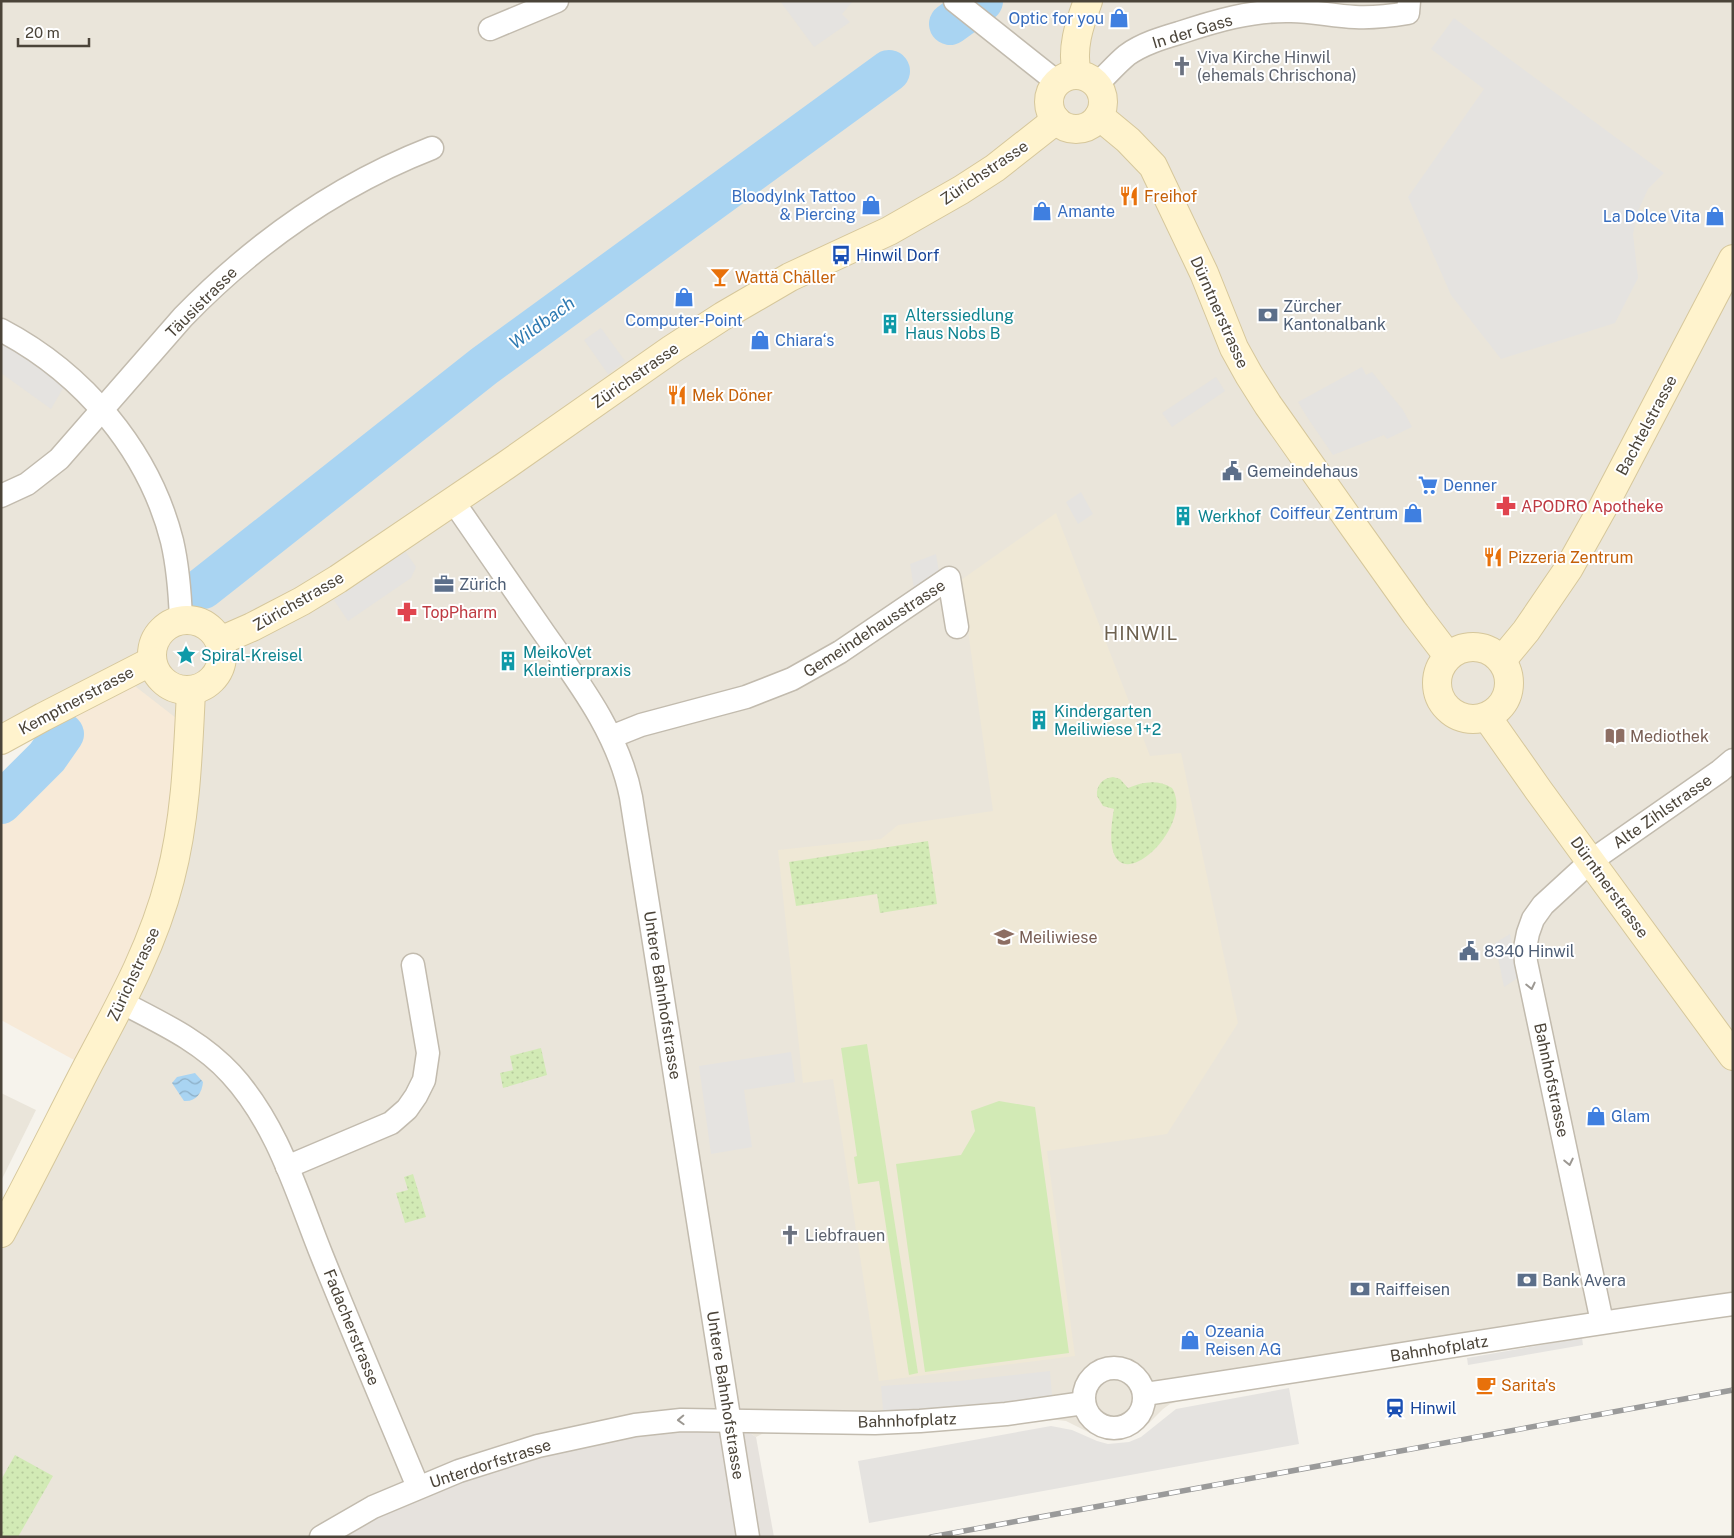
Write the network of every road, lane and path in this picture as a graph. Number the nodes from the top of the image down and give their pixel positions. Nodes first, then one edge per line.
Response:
1 (557, 1) edge
2 (1088, 1) edge
3 (1409, 1) edge
4 (955, 2) edge
5 (490, 29) dead end
6 (1077, 80) junction
7 (1099, 116) junction
8 (1056, 120) junction
9 (432, 148) dead end
10 (1733, 259) edge
11 (1, 330) edge
12 (103, 410) junction
13 (1, 496) edge
14 (453, 501) junction
15 (181, 620) junction
16 (957, 628) dead end
17 (220, 641) junction
18 (1448, 656) junction
19 (1502, 660) junction
20 (152, 661) junction
21 (190, 691) junction
22 (1487, 717) junction
23 (611, 737) junction
24 (1, 740) edge
25 (1733, 760) edge
26 (1591, 861) junction
27 (413, 966) dead end
28 (121, 1002) junction
29 (1733, 1056) edge
30 (287, 1167) junction
31 (1, 1234) edge
32 (1733, 1304) edge
33 (1602, 1322) junction
34 (1144, 1394) junction
35 (1084, 1403) junction
36 (729, 1419) junction
37 (418, 1487) junction
38 (321, 1537) edge
39 (748, 1537) edge

1 - 5 street
2 - 6 street
3 - 6 street, In der Gass
4 - 6 street
6 - 7 street
6 - 8 street
7 - 8 street
7 - 18 street, Dürntnerstrasse
8 - 14 street, Zürichstrasse
9 - 12 street, Täusistrasse
10 - 19 street, Bachtelstrasse
11 - 12 street
12 - 13 street, Täusistrasse
12 - 15 street
14 - 17 street, Zürichstrasse
14 - 23 street, Untere Bahnhofstrasse
15 - 17 street
15 - 20 street
16 - 23 street, Gemeindehausstrasse
17 - 21 street
18 - 19 street
18 - 22 street
19 - 22 street
20 - 21 street
20 - 24 street, Kemptnerstrasse
21 - 28 street, Zürichstrasse
22 - 26 street, Dürntnerstrasse
23 - 36 street, Untere Bahnhofstrasse
25 - 26 street, Alte Zihlstrasse
26 - 29 street, Dürntnerstrasse
26 -> 33 street, Bahnhofstrasse
27 - 30 street
28 - 30 street, Fadacherstrasse
28 - 31 street, Zürichstrasse
30 - 37 street, Fadacherstrasse
32 - 33 street, Bahnhofplatz
33 - 34 street, Bahnhofplatz
34 - 35 street
34 - 35 street
35 - 36 street, Bahnhofplatz
36 -> 37 street, Unterdorfstrasse
36 - 39 street, Untere Bahnhofstrasse
37 - 38 street, Unterdorfstrasse

